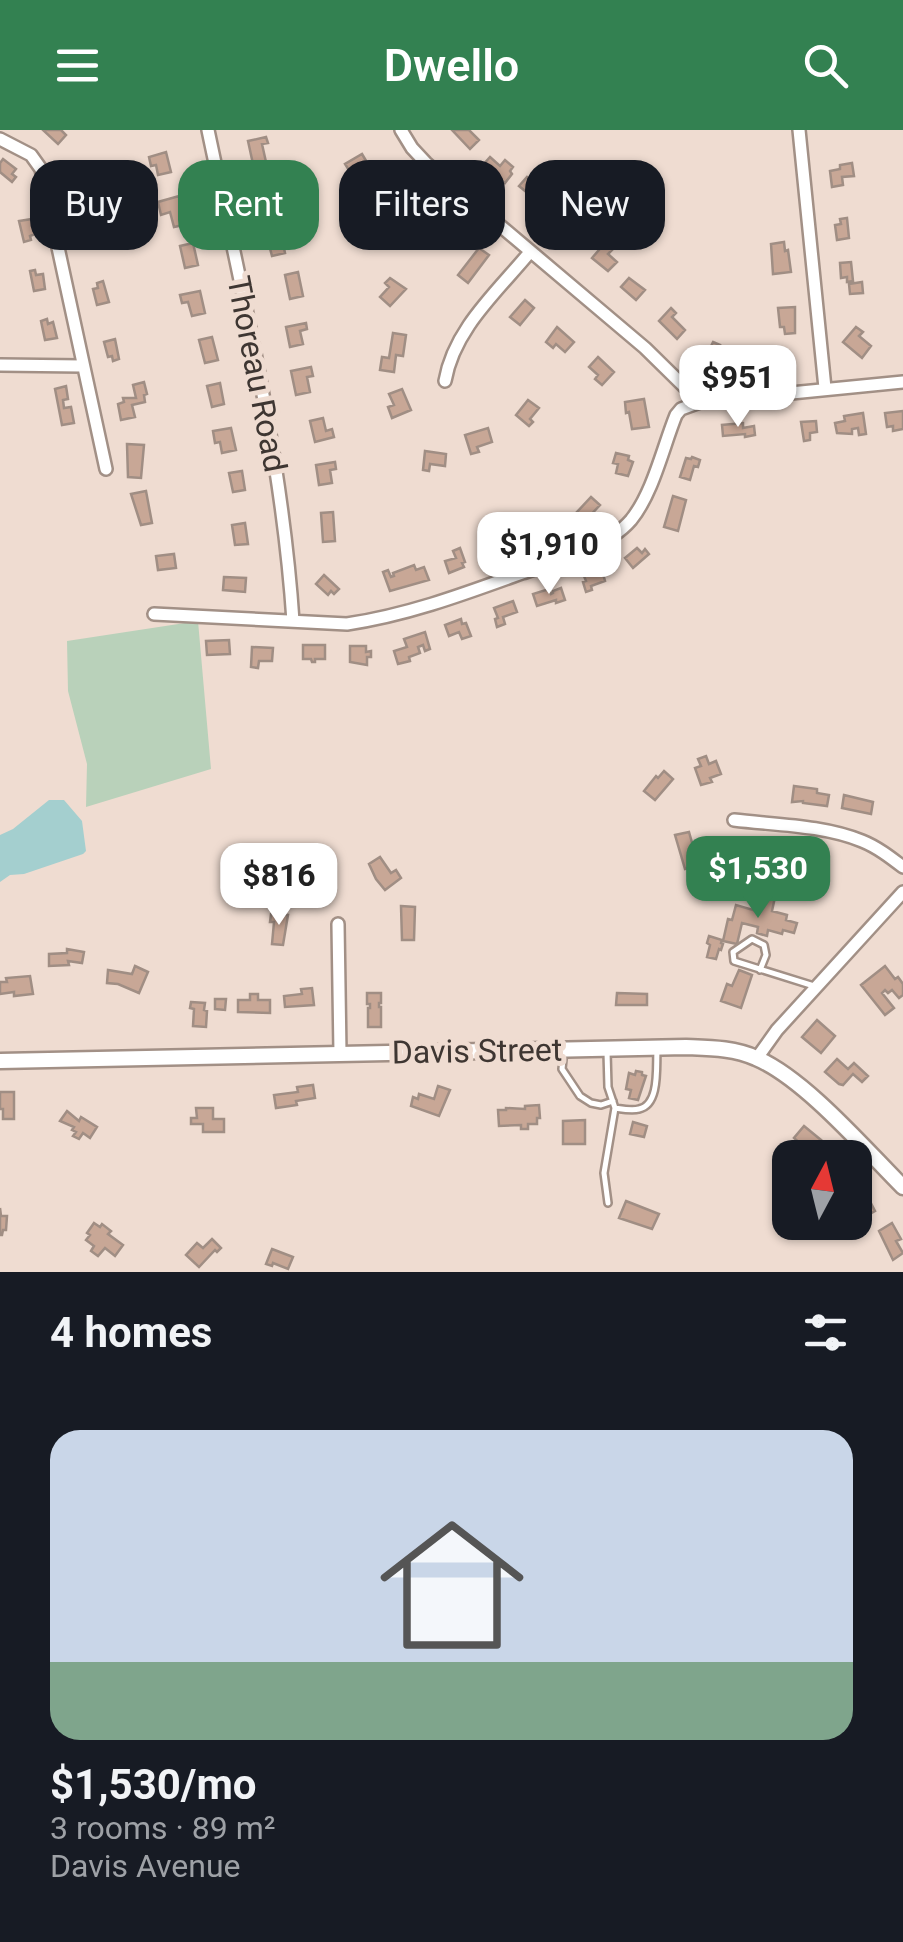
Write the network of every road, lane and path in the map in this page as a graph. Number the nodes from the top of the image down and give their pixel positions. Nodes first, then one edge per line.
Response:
1 (208, 130) edge
2 (401, 130) edge
3 (799, 130) edge
4 (0, 139) edge
5 (530, 252) junction
6 (0, 364) edge
7 (82, 366) junction
8 (444, 381) dead end
9 (903, 382) edge
10 (826, 388) junction
11 (700, 402) junction
12 (106, 469) dead end
13 (154, 614) dead end
14 (293, 621) junction
15 (734, 820) dead end
16 (903, 867) edge
17 (903, 892) edge
18 (338, 924) dead end
19 (760, 970) junction
20 (816, 986) junction
21 (657, 1048) junction
22 (564, 1049) junction
23 (607, 1049) junction
24 (340, 1054) junction
25 (757, 1058) junction
26 (0, 1061) edge
27 (614, 1105) junction
28 (903, 1188) edge
29 (608, 1203) dead end

1 - 14 street, Thoreau Road
2 - 5 street
3 - 10 street
4 - 7 street
5 - 8 street
5 - 11 street
6 - 7 street
7 - 12 street
9 - 10 street
10 - 11 street
11 - 14 street
13 - 14 street
15 - 16 street
17 - 20 street
18 - 24 street
19 - 19 lane
19 - 20 lane
20 - 25 street
21 - 23 street, Davis Street
21 - 25 street, Davis Street
21 - 27 lane
22 - 23 street, Davis Street
22 - 24 street, Davis Street
22 - 27 lane
23 - 27 lane
24 - 26 street, Davis Street
25 - 28 street, Davis Street
27 - 29 lane

